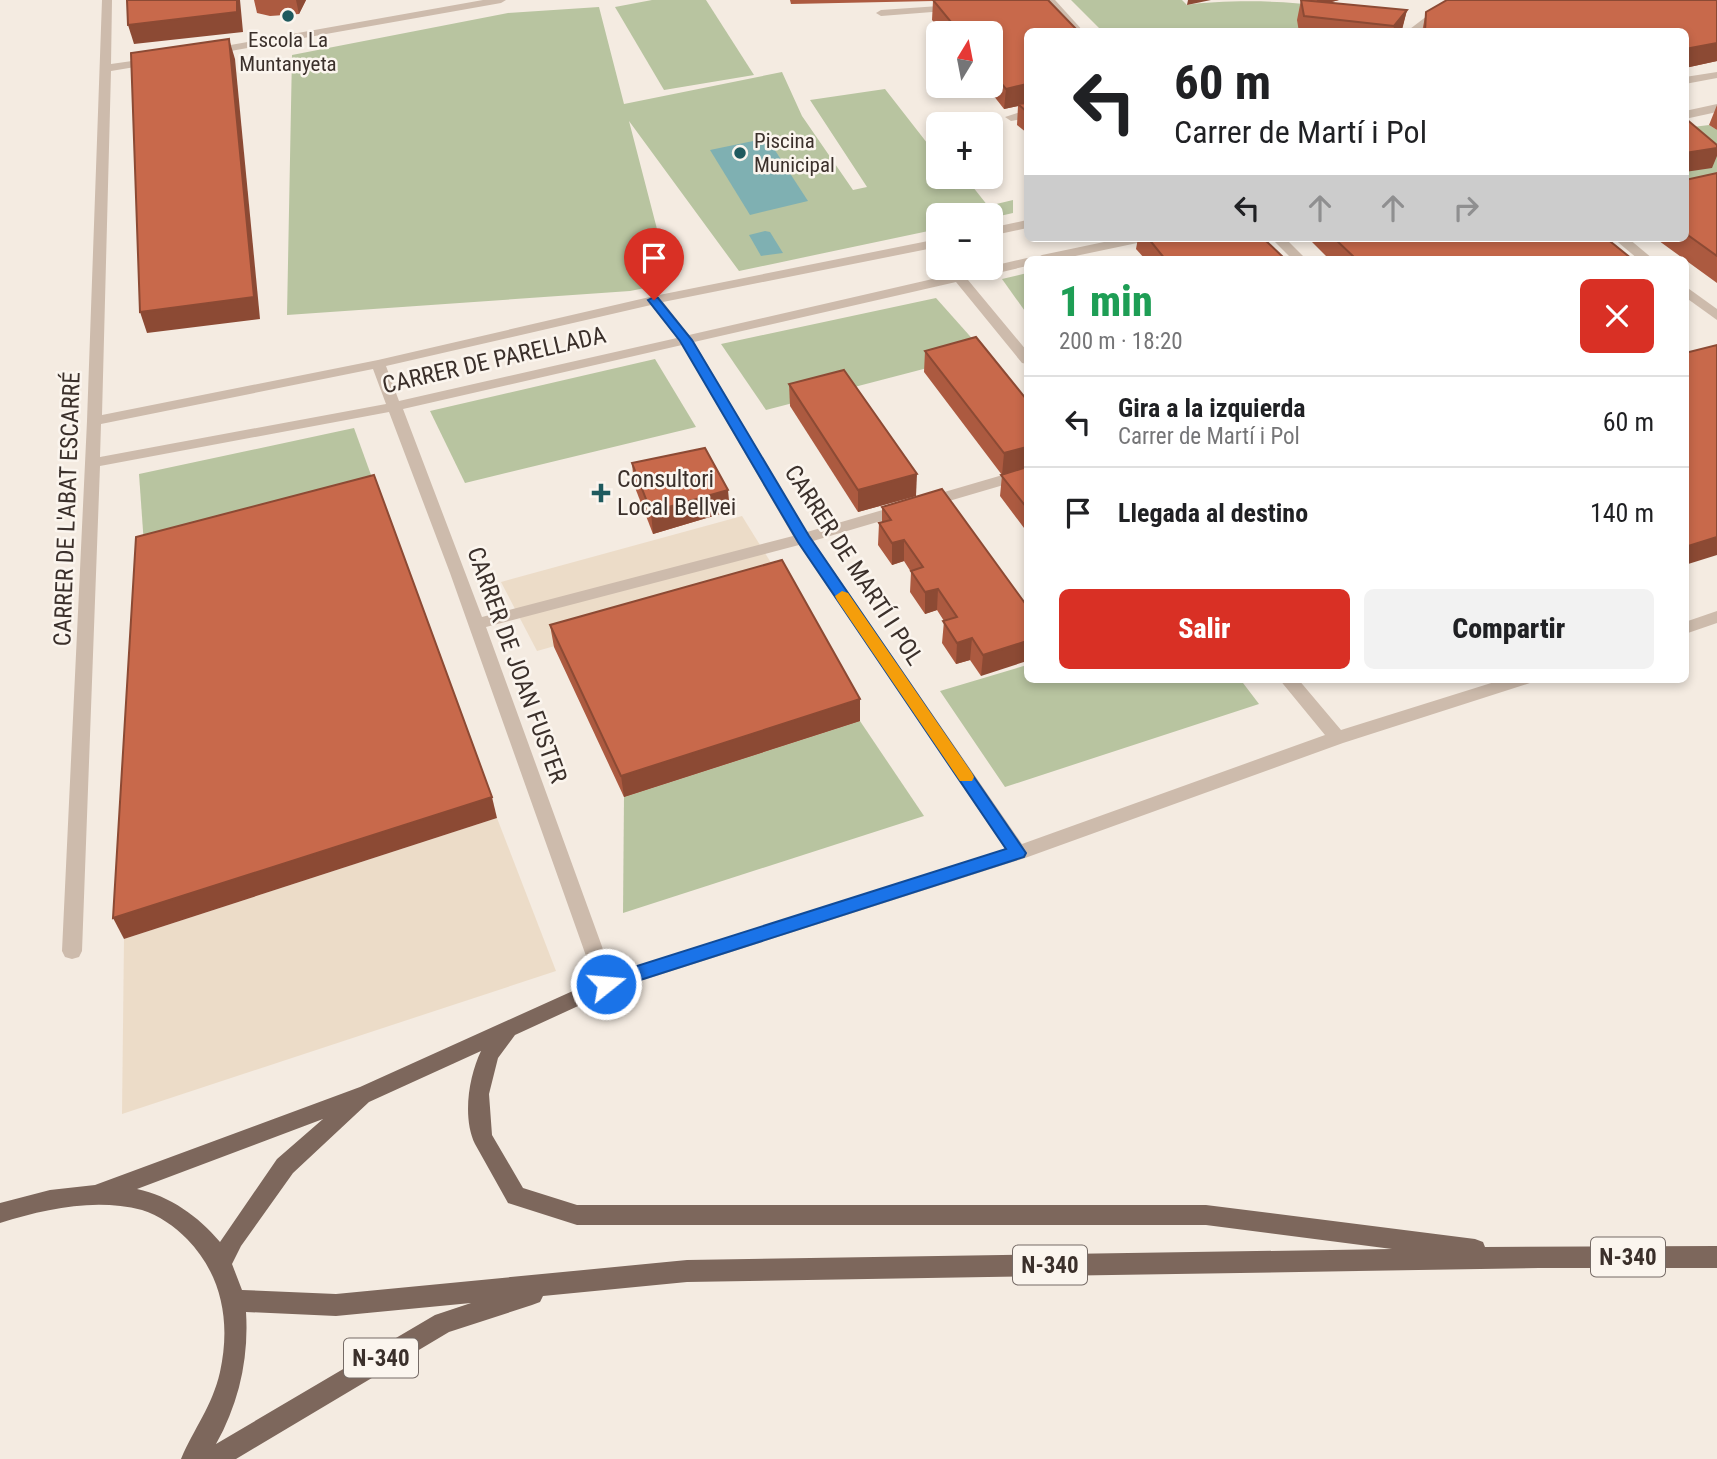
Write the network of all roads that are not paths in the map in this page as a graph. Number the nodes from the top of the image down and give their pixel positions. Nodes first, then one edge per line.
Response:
1 (107, 0) edge
2 (501, 0) edge
3 (1049, 0) edge
4 (1455, 0) edge
5 (970, 6) edge
6 (881, 13) dead end
7 (1075, 28) edge
8 (1416, 28) edge
9 (195, 54) edge
10 (169, 58) edge
11 (104, 68) junction
12 (1717, 75) edge
13 (1689, 80) edge
14 (1717, 108) edge
15 (1689, 114) edge
16 (1024, 115) edge
17 (1011, 117) dead end
18 (1024, 224) edge
19 (1003, 229) edge
20 (1123, 242) edge
21 (1282, 242) edge
22 (1625, 242) edge
23 (926, 250) edge
24 (1056, 256) edge
25 (1296, 256) edge
26 (1642, 256) edge
27 (1024, 262) edge
28 (1003, 265) edge
29 (926, 279) edge
30 (961, 280) edge
31 (1689, 293) edge
32 (654, 300) junction
33 (1717, 316) edge
34 (686, 340) junction
35 (1024, 356) edge
36 (378, 363) junction
37 (393, 407) junction
38 (94, 421) junction
39 (92, 463) junction
40 (1024, 474) edge
41 (803, 539) junction
42 (1717, 617) edge
43 (477, 624) junction
44 (1689, 627) edge
45 (1291, 683) edge
46 (1511, 683) edge
47 (1337, 738) junction
48 (1018, 853) junction
49 (72, 951) dead end
50 (606, 984) junction
51 (508, 1029) junction
52 (367, 1093) junction
53 (98, 1194) junction
54 (0, 1213) edge
55 (1539, 1257) junction
56 (1717, 1257) edge
57 (221, 1262) junction
58 (562, 1284) junction
59 (235, 1301) junction
60 (193, 1459) edge
61 (213, 1459) edge

1 - 11 street, CARRER DE L'ABAT ESCARRÉ
2 - 9 street
3 - 7 street
4 - 8 street
5 - 6 street
10 - 11 street
11 - 38 street, CARRER DE L'ABAT ESCARRÉ
12 - 13 street
14 - 15 street
16 - 17 street
18 - 19 street
20 - 24 street
21 - 25 street
22 - 26 street
23 - 32 street, CARRER DE PARELLADA
27 - 28 street, CARRER DE PARELLADA
29 - 34 street, CARRER DE PARELLADA
30 - 35 street
31 - 33 street
32 - 34 street, CARRER DE MARTÍ I POL
32 - 36 street, CARRER DE PARELLADA
34 - 37 street, CARRER DE PARELLADA
34 - 41 street, CARRER DE MARTÍ I POL
36 - 37 street, CARRER DE JOAN FUSTER
36 - 38 street, CARRER DE PARELLADA
37 - 39 street, CARRER DE PARELLADA
37 - 43 street, CARRER DE JOAN FUSTER
38 - 39 street, CARRER DE L'ABAT ESCARRÉ
39 - 49 street, CARRER DE L'ABAT ESCARRÉ
40 - 41 street
41 - 43 street
41 - 48 street, CARRER DE MARTÍ I POL
42 - 44 street
43 - 50 street, CARRER DE JOAN FUSTER
45 - 47 street
46 - 47 street
47 - 48 street
48 - 50 street
50 - 51 main road
51 - 52 main road
51 - 55 main road
52 - 53 main road
52 - 57 main road
53 - 54 main road
53 - 57 main road
55 - 56 main road, N-340
55 - 58 main road, N-340
57 - 59 main road
58 - 59 main road, N-340
58 - 61 main road, N-340
59 - 60 main road

